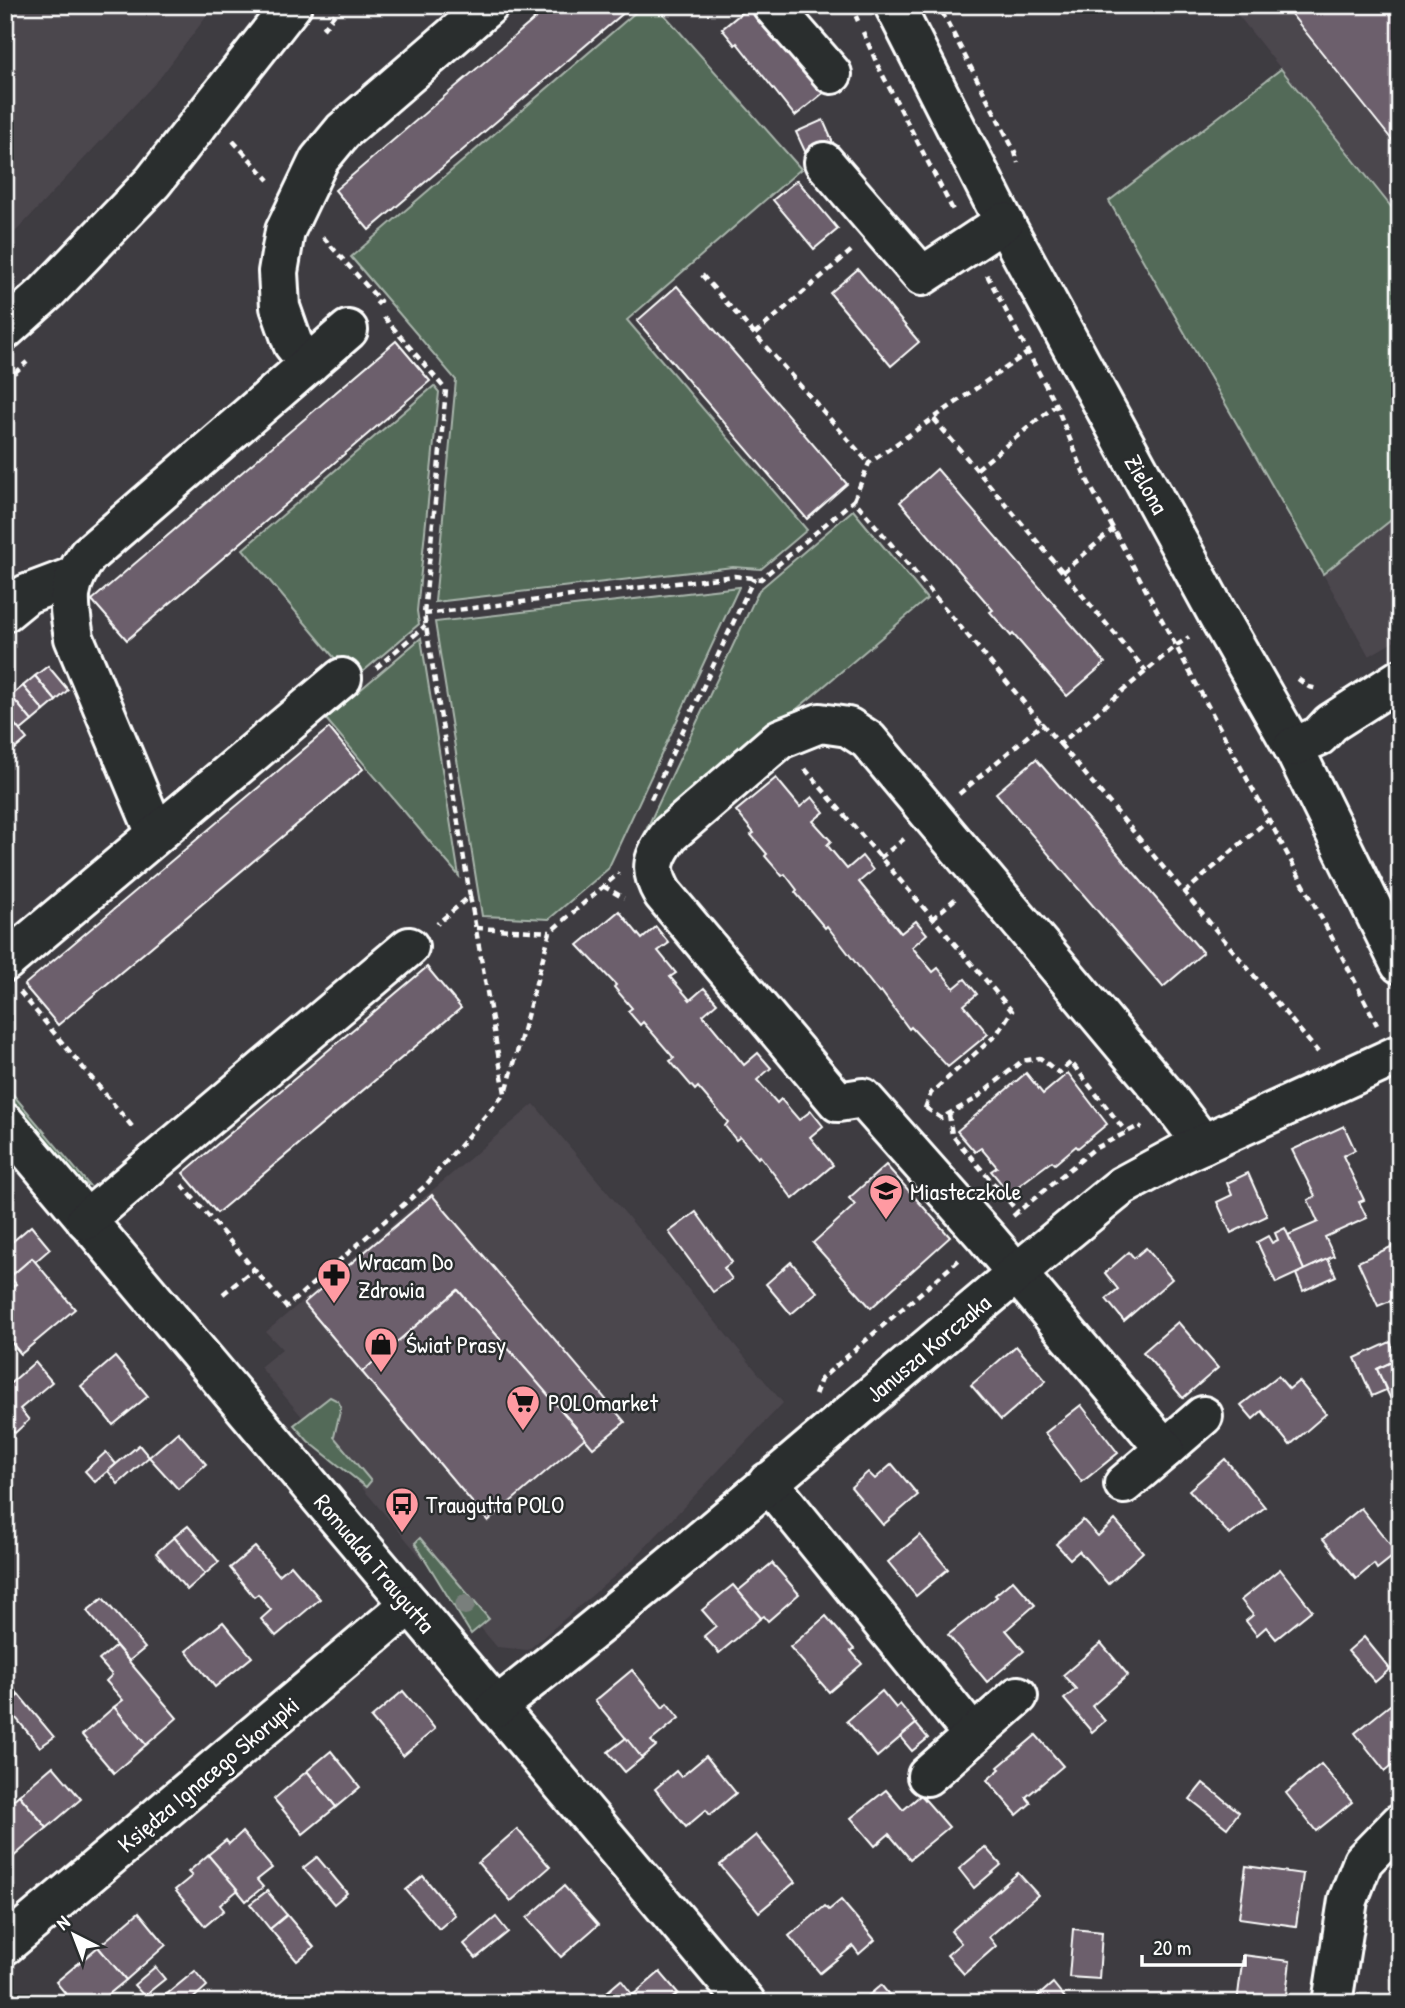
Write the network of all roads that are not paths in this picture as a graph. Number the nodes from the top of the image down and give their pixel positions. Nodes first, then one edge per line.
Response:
1 (292, 5) edge
2 (489, 5) edge
3 (894, 5) edge
4 (783, 9) edge
5 (832, 74) dead end
6 (824, 162) dead end
7 (1004, 222) junction
8 (5, 330) edge
9 (348, 330) road end
10 (309, 364) junction
11 (72, 577) junction
12 (5, 612) edge
13 (342, 678) road end
14 (1400, 679) edge
15 (1293, 747) junction
16 (156, 834) junction
17 (409, 947) road end
18 (1400, 964) edge
19 (10, 974) edge
20 (1396, 1056) edge
21 (5, 1124) edge
22 (1203, 1144) junction
23 (86, 1220) junction
24 (1017, 1273) junction
25 (1203, 1416) dead end
26 (1165, 1449) junction
27 (768, 1482) junction
28 (1124, 1485) dead end
29 (410, 1604) junction
30 (1018, 1696) dead end
31 (496, 1707) junction
32 (974, 1735) junction
33 (927, 1776) dead end
34 (1400, 1823) edge
35 (5, 1945) edge
36 (746, 2003) edge
37 (1332, 2003) edge

1 - 8 street
2 - 10 street
3 - 7 street, Zielona
4 - 5 street
6 - 7 street
7 - 15 street, Zielona
9 - 10 street
10 - 11 street
11 - 12 street
11 - 16 street
13 - 16 street
14 - 15 street
15 - 18 street, Zielona
16 - 19 street
17 - 23 street
20 - 22 street, Janusza Korczaka
21 - 23 street, Romualda Traugutta
22 - 24 street, Janusza Korczaka
22 - 24 street
23 - 29 street, Romualda Traugutta
24 - 26 street
24 - 27 street, Janusza Korczaka
25 - 26 street
26 - 28 street
27 - 31 street, Janusza Korczaka
27 - 32 street
29 - 31 street, Romualda Traugutta
29 - 35 street, Księdza Ignacego Skorupki
30 - 32 street
31 - 36 street, Romualda Traugutta
32 - 33 street
34 - 37 street

